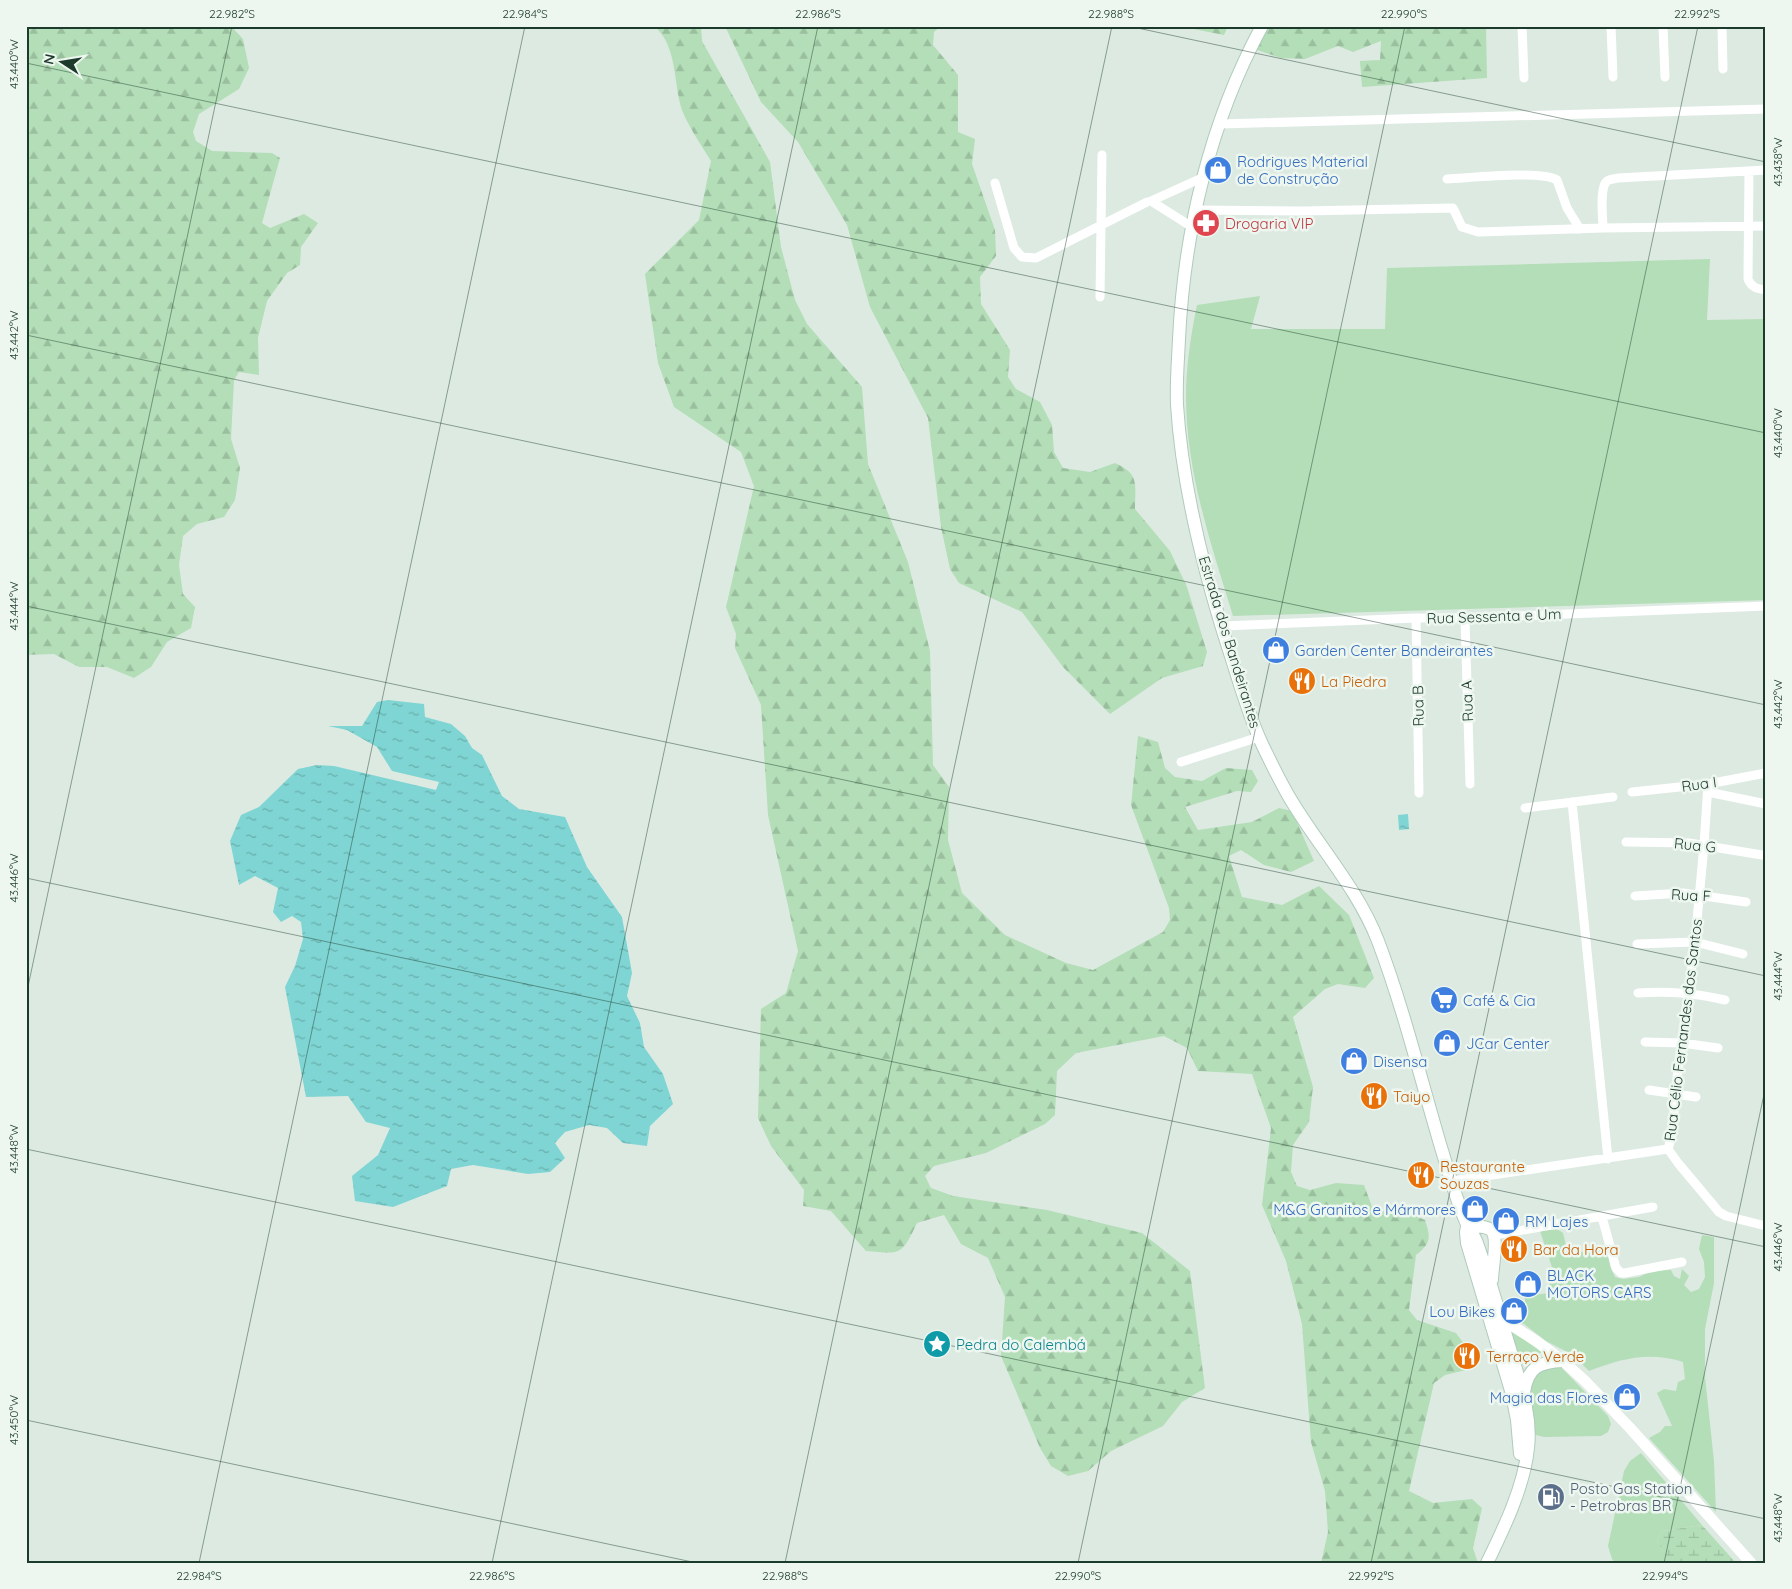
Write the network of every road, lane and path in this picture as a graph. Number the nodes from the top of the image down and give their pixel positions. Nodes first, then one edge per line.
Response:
1 (1262, 26) edge
2 (1522, 26) edge
3 (1611, 26) edge
4 (1664, 26) edge
5 (1722, 26) edge
6 (1724, 69) dead end
7 (1613, 77) dead end
8 (1665, 77) dead end
9 (1524, 78) dead end
10 (1766, 108) edge
11 (1220, 124) junction
12 (1102, 155) dead end
13 (1766, 170) edge
14 (1749, 171) junction
15 (1204, 177) junction
16 (1447, 179) dead end
17 (995, 183) dead end
18 (1147, 202) dead end
19 (1195, 210) junction
20 (1101, 225) junction
21 (1192, 226) junction
22 (1766, 226) edge
23 (1748, 227) junction
24 (1603, 228) junction
25 (1580, 229) junction
26 (1766, 290) edge
27 (1100, 297) dead end
28 (1766, 606) edge
29 (1416, 618) junction
30 (1465, 618) junction
31 (1222, 626) junction
32 (1259, 737) junction
33 (1181, 762) dead end
34 (1766, 772) edge
35 (1470, 784) dead end
36 (1708, 788) junction
37 (1632, 792) dead end
38 (1419, 793) dead end
39 (1613, 797) dead end
40 (1572, 802) junction
41 (1766, 804) edge
42 (1525, 808) dead end
43 (1626, 842) dead end
44 (1704, 845) junction
45 (1762, 855) dead end
46 (1699, 894) junction
47 (1635, 896) dead end
48 (1746, 902) dead end
49 (1695, 942) junction
50 (1638, 944) dead end
51 (1743, 954) dead end
52 (1638, 993) dead end
53 (1688, 993) junction
54 (1725, 1000) dead end
55 (1645, 1042) dead end
56 (1682, 1042) junction
57 (1718, 1048) dead end
58 (1649, 1090) dead end
59 (1675, 1093) junction
60 (1696, 1097) dead end
61 (1668, 1149) junction
62 (1608, 1159) junction
63 (1452, 1181) junction
64 (1654, 1207) dead end
65 (1602, 1217) junction
66 (1763, 1225) edge
67 (1467, 1226) junction
68 (1495, 1235) junction
69 (1682, 1262) dead end
70 (1489, 1296) junction
71 (1501, 1318) junction
72 (1563, 1362) junction
73 (1523, 1394) junction
74 (1521, 1477) junction
75 (1487, 1563) edge
76 (1751, 1563) edge

1 - 11 main road, Estrada dos Bandeirantes
2 - 9 street
3 - 7 street
4 - 8 street
5 - 6 street
10 - 11 street
11 - 15 main road, Estrada dos Bandeirantes
12 - 20 street
13 - 14 street
14 - 23 street
14 - 24 street
15 - 19 main road, Estrada dos Bandeirantes
15 - 21 street
16 - 25 street
17 - 20 street
18 - 20 street
19 - 21 main road, Estrada dos Bandeirantes
19 - 25 street
20 - 27 street
21 - 31 main road, Estrada dos Bandeirantes
22 - 23 street
23 - 24 street
23 - 26 street
24 - 25 street
28 - 30 street, Rua Sessenta e Um
29 - 30 street, Rua Sessenta e Um
29 - 31 street, Rua Sessenta e Um
29 - 38 street, Rua B
30 - 35 street, Rua A
31 - 32 main road, Estrada dos Bandeirantes
32 - 33 street
32 - 63 main road, Estrada dos Bandeirantes
34 - 36 street, Rua I
36 - 37 street, Rua I
36 - 41 street
36 - 44 street, Rua Célio Fernandes dos Santos
39 - 40 street
40 - 42 street
40 - 62 street
43 - 44 street, Rua G
44 - 45 street, Rua G
44 - 46 street, Rua Célio Fernandes dos Santos
46 - 47 street, Rua F
46 - 48 street, Rua F
46 - 49 street, Rua Célio Fernandes dos Santos
49 - 50 street
49 - 51 street
49 - 53 street, Rua Célio Fernandes dos Santos
52 - 53 street
53 - 54 street
53 - 56 street, Rua Célio Fernandes dos Santos
55 - 56 street
56 - 57 street
56 - 59 street, Rua Célio Fernandes dos Santos
58 - 59 street
59 - 60 street
59 - 61 street, Rua Célio Fernandes dos Santos
61 - 62 street, Rua Célio Fernandes dos Santos
61 - 66 street
62 - 63 street, Rua Célio Fernandes dos Santos
63 - 67 main road, Estrada dos Bandeirantes
64 - 65 street
65 - 68 street
65 - 69 street
67 - 68 main road
67 - 70 main road, Estrada dos Bandeirantes
68 - 70 main road
70 - 71 main road, Estrada dos Bandeirantes
70 - 74 main road, Estrada dos Bandeirantes
71 - 72 street
71 - 73 main road, Estrada dos Bandeirantes
72 - 73 main road
72 - 76 street
73 - 74 main road, Estrada dos Bandeirantes
74 - 75 main road, Estrada dos Bandeirantes

